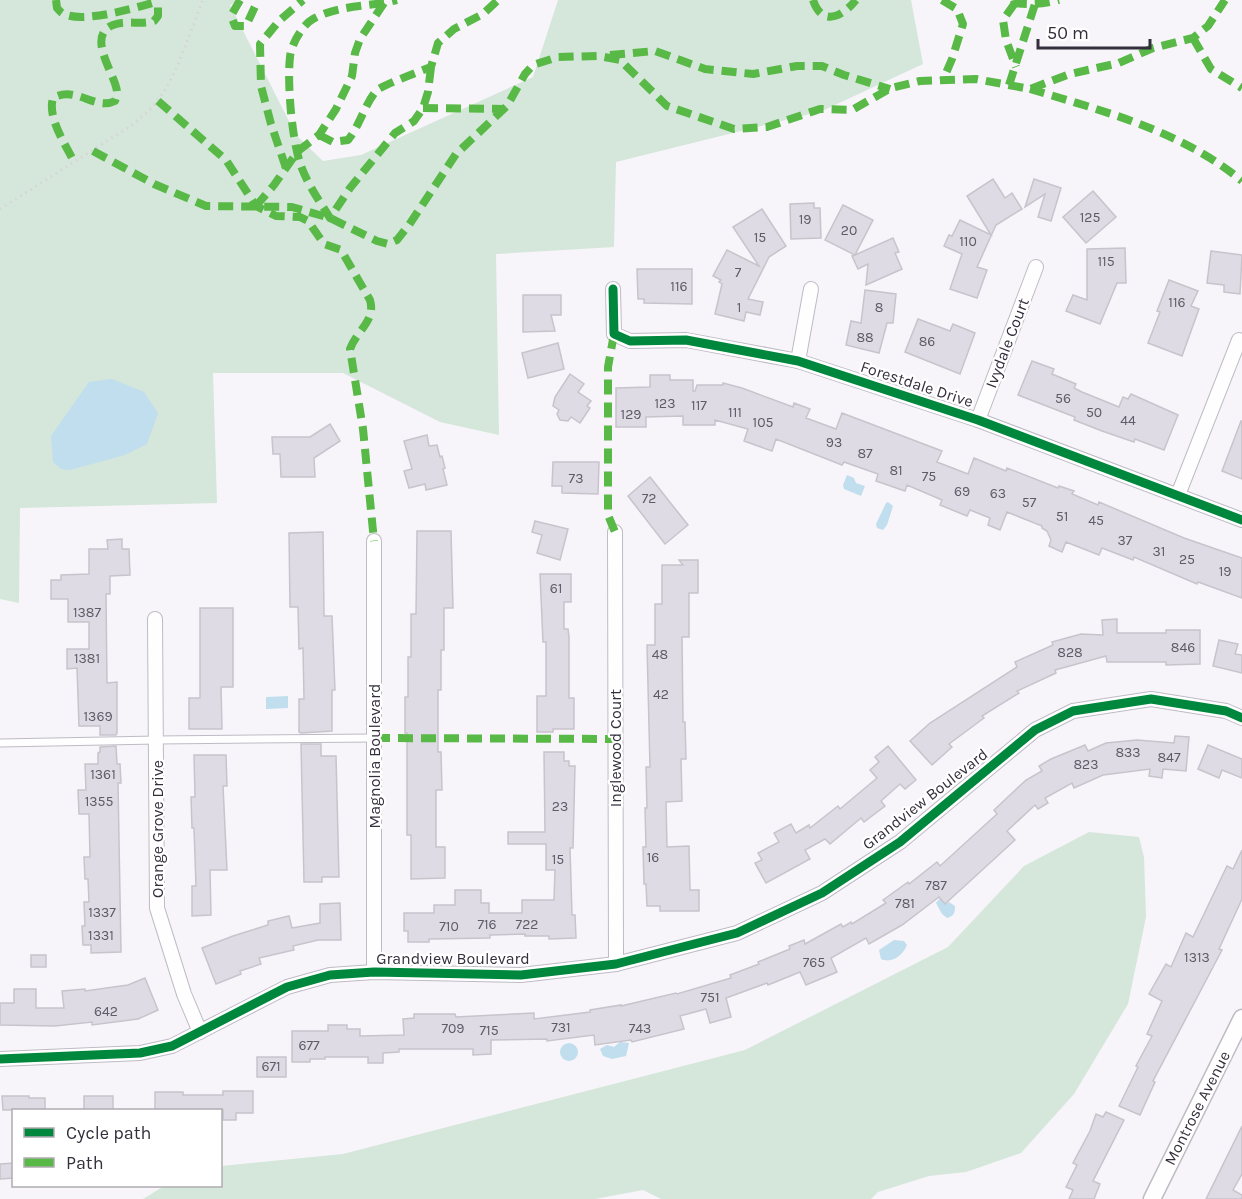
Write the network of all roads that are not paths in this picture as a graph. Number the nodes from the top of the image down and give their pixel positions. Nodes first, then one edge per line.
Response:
1 (1036, 267) dead end
2 (613, 289) dead end
3 (811, 289) dead end
4 (1239, 340) dead end
5 (798, 361) junction
6 (978, 420) junction
7 (1178, 495) junction
8 (1242, 520) edge
9 (615, 532) dead end
10 (374, 541) dead end
11 (155, 619) dead end
12 (1242, 718) edge
13 (375, 738) junction
14 (157, 740) junction
15 (0, 743) edge
16 (616, 964) junction
17 (374, 972) junction
18 (1242, 1018) edge
19 (200, 1032) junction
20 (0, 1059) edge
21 (1152, 1199) edge

1 - 6 street, Ivydale Court
2 - 5 street, Forestdale Drive
3 - 5 street
4 - 7 street
5 - 6 street, Forestdale Drive
6 - 7 street, Forestdale Drive
7 - 8 street, Forestdale Drive
9 - 16 street, Inglewood Court
10 - 13 street, Magnolia Boulevard
11 - 14 street, Orange Grove Drive
12 - 16 street, Grandview Boulevard
13 - 14 lane
13 - 17 street, Magnolia Boulevard
14 - 15 lane
14 - 19 street, Orange Grove Drive
16 - 17 street, Grandview Boulevard
17 - 19 street, Grandview Boulevard
18 - 21 street, Montrose Avenue
19 - 20 street, Grandview Boulevard

